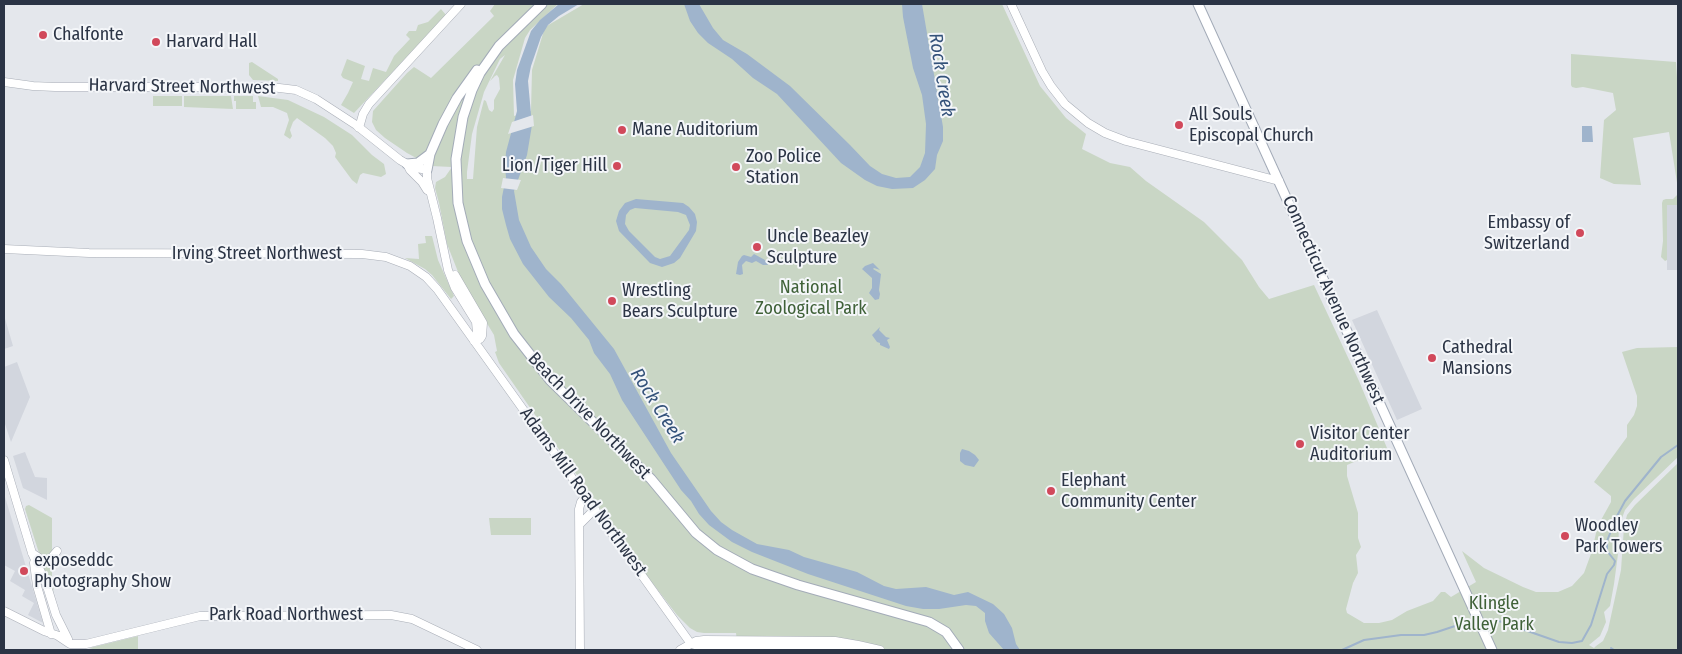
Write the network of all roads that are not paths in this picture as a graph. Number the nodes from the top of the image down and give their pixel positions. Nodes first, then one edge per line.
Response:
1 (461, 4) edge
2 (542, 4) edge
3 (1012, 4) edge
4 (1198, 4) edge
5 (494, 52) junction
6 (4, 82) edge
7 (359, 128) junction
8 (430, 154) junction
9 (408, 164) junction
10 (427, 170) junction
11 (1279, 181) junction
12 (434, 203) junction
13 (4, 249) edge
14 (474, 341) junction
15 (4, 460) edge
16 (586, 496) junction
17 (595, 509) junction
18 (580, 524) junction
19 (57, 551) dead end
20 (32, 553) junction
21 (4, 611) edge
22 (55, 635) junction
23 (68, 639) junction
24 (91, 642) junction
25 (691, 644) junction
26 (477, 650) edge
27 (580, 650) edge
28 (680, 650) edge
29 (860, 650) edge
30 (880, 650) edge
31 (959, 650) edge
32 (1492, 650) edge

1 - 7 main road
2 - 5 main road, Beach Drive Northwest
3 - 11 main road
4 - 11 main road, Connecticut Avenue Northwest
5 - 8 main road
5 - 31 main road, Beach Drive Northwest
6 - 7 main road, Harvard Street Northwest
7 - 9 main road, Harvard Street Northwest
8 - 9 main road
8 - 10 main road
9 - 10 main road, Harvard Street Northwest
9 - 12 main road
10 - 12 main road
11 - 32 main road, Connecticut Avenue Northwest
12 - 14 main road
13 - 14 main road, Irving Street Northwest
14 - 16 main road, Adams Mill Road Northwest
15 - 20 main road
16 - 17 main road, Adams Mill Road Northwest
16 - 18 main road
17 - 18 main road
17 - 25 main road, Adams Mill Road Northwest
18 - 27 main road
19 - 20 main road
20 - 22 main road
20 - 23 main road
21 - 22 main road, Park Road Northwest
22 - 23 main road, Park Road Northwest
22 - 24 main road, Park Road Northwest
23 - 24 main road, Park Road Northwest
24 - 26 main road, Park Road Northwest
25 - 28 main road
25 - 29 main road
25 - 30 main road

